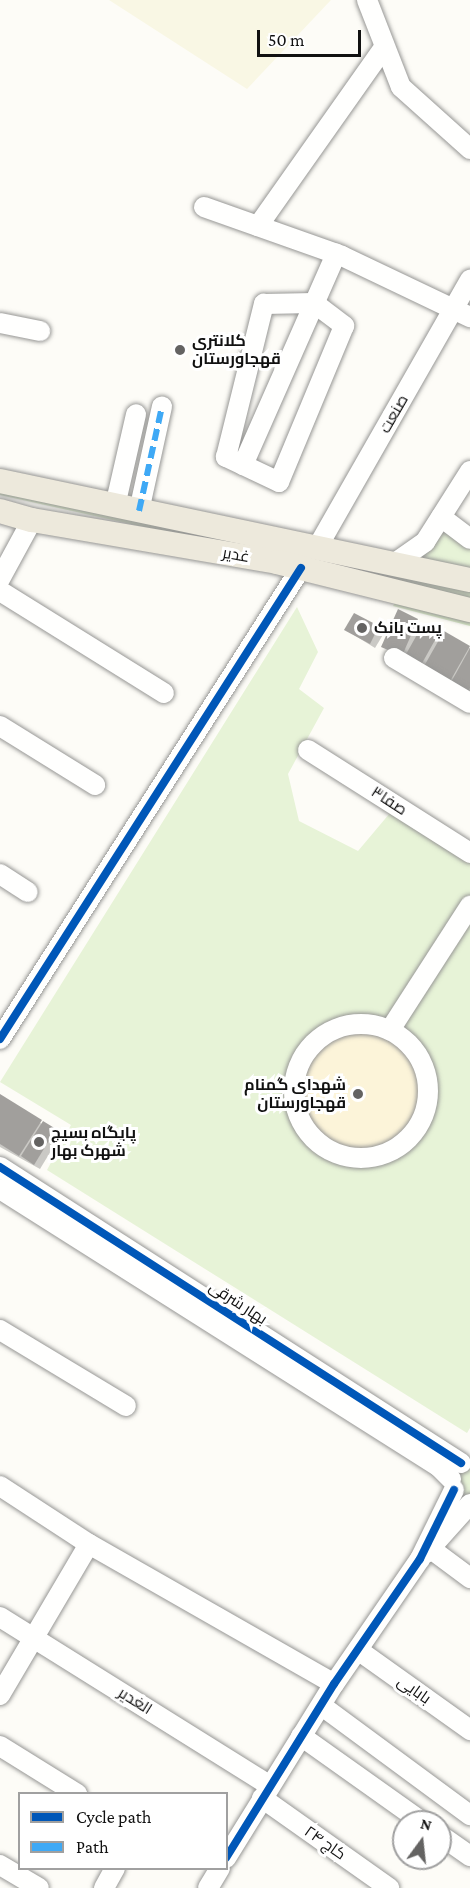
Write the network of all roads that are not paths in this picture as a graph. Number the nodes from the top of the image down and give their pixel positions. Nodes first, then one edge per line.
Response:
1 (367, 0) edge
2 (383, 49) junction
3 (470, 149) edge
4 (204, 207) dead end
5 (258, 226) junction
6 (336, 254) junction
7 (470, 280) edge
8 (314, 303) junction
9 (462, 313) edge
10 (0, 323) edge
11 (40, 331) dead end
12 (162, 406) dead end
13 (136, 414) dead end
14 (243, 465) junction
15 (470, 471) edge
16 (0, 481) edge
17 (116, 506) junction
18 (0, 511) edge
19 (139, 511) junction
20 (441, 517) junction
21 (32, 520) junction
22 (470, 539) edge
23 (317, 548) junction
24 (395, 563) junction
25 (301, 568) junction
26 (0, 579) edge
27 (470, 580) edge
28 (0, 591) edge
29 (470, 610) edge
30 (394, 658) dead end
31 (164, 693) dead end
32 (470, 703) edge
33 (0, 726) edge
34 (308, 750) dead end
35 (95, 785) dead end
36 (470, 854) edge
37 (0, 874) edge
38 (28, 892) dead end
39 (470, 906) edge
40 (390, 1030) junction
41 (0, 1039) edge
42 (0, 1167) edge
43 (0, 1189) edge
44 (0, 1330) edge
45 (126, 1406) dead end
46 (461, 1478) edge
47 (0, 1486) edge
48 (470, 1504) edge
49 (89, 1544) junction
50 (425, 1554) junction
51 (470, 1578) edge
52 (0, 1617) edge
53 (34, 1639) junction
54 (358, 1650) junction
55 (334, 1684) junction
56 (0, 1695) edge
57 (322, 1706) junction
58 (470, 1730) edge
59 (301, 1736) junction
60 (0, 1746) edge
61 (74, 1792) edge
62 (265, 1792) junction
63 (405, 1810) edge
64 (470, 1815) edge
65 (452, 1843) edge
66 (228, 1855) edge
67 (470, 1856) edge
68 (0, 1865) edge
69 (115, 1870) edge
70 (219, 1870) edge
71 (39, 1888) edge
72 (104, 1888) edge
73 (208, 1888) edge
74 (389, 1888) edge

1 - 2 street
2 - 3 street
2 - 5 street
4 - 5 street
5 - 6 street
6 - 8 street
6 - 9 street
7 - 9 street, صنعت
8 - 14 street
8 - 14 street
8 - 14 street
9 - 23 street, صنعت
10 - 11 street
12 - 19 street
13 - 17 street
15 - 20 street
16 - 17 main road, غدیر
17 - 19 main road, غدیر
18 - 21 main road, غدیر
19 - 23 main road, غدیر
20 - 22 street
20 - 24 street
21 - 25 main road, غدیر
21 - 26 street
23 - 24 main road, غدیر
24 - 27 main road, غدیر
25 - 29 main road, غدیر
25 - 41 street
28 - 31 street
30 - 32 street
33 - 35 street
34 - 36 street, صفا۳
37 - 38 street
39 - 40 street
40 - 40 street
42 - 46 street, بهار شرقی
43 - 46 street, بهار شرقی
44 - 45 street
46 - 50 street
47 - 49 street
48 - 50 street
49 - 53 street
49 - 55 street
50 - 51 street
50 - 54 street
52 - 53 street, الغدیر
53 - 56 street
53 - 62 street, الغدیر
54 - 55 street
54 - 58 street, بابایی
55 - 57 street
57 - 59 street
57 - 64 street
59 - 62 street
59 - 63 street
60 - 61 street
62 - 66 street
62 - 74 street, کاج ۲۴
65 - 67 street
68 - 71 street
69 - 72 street
70 - 73 street

